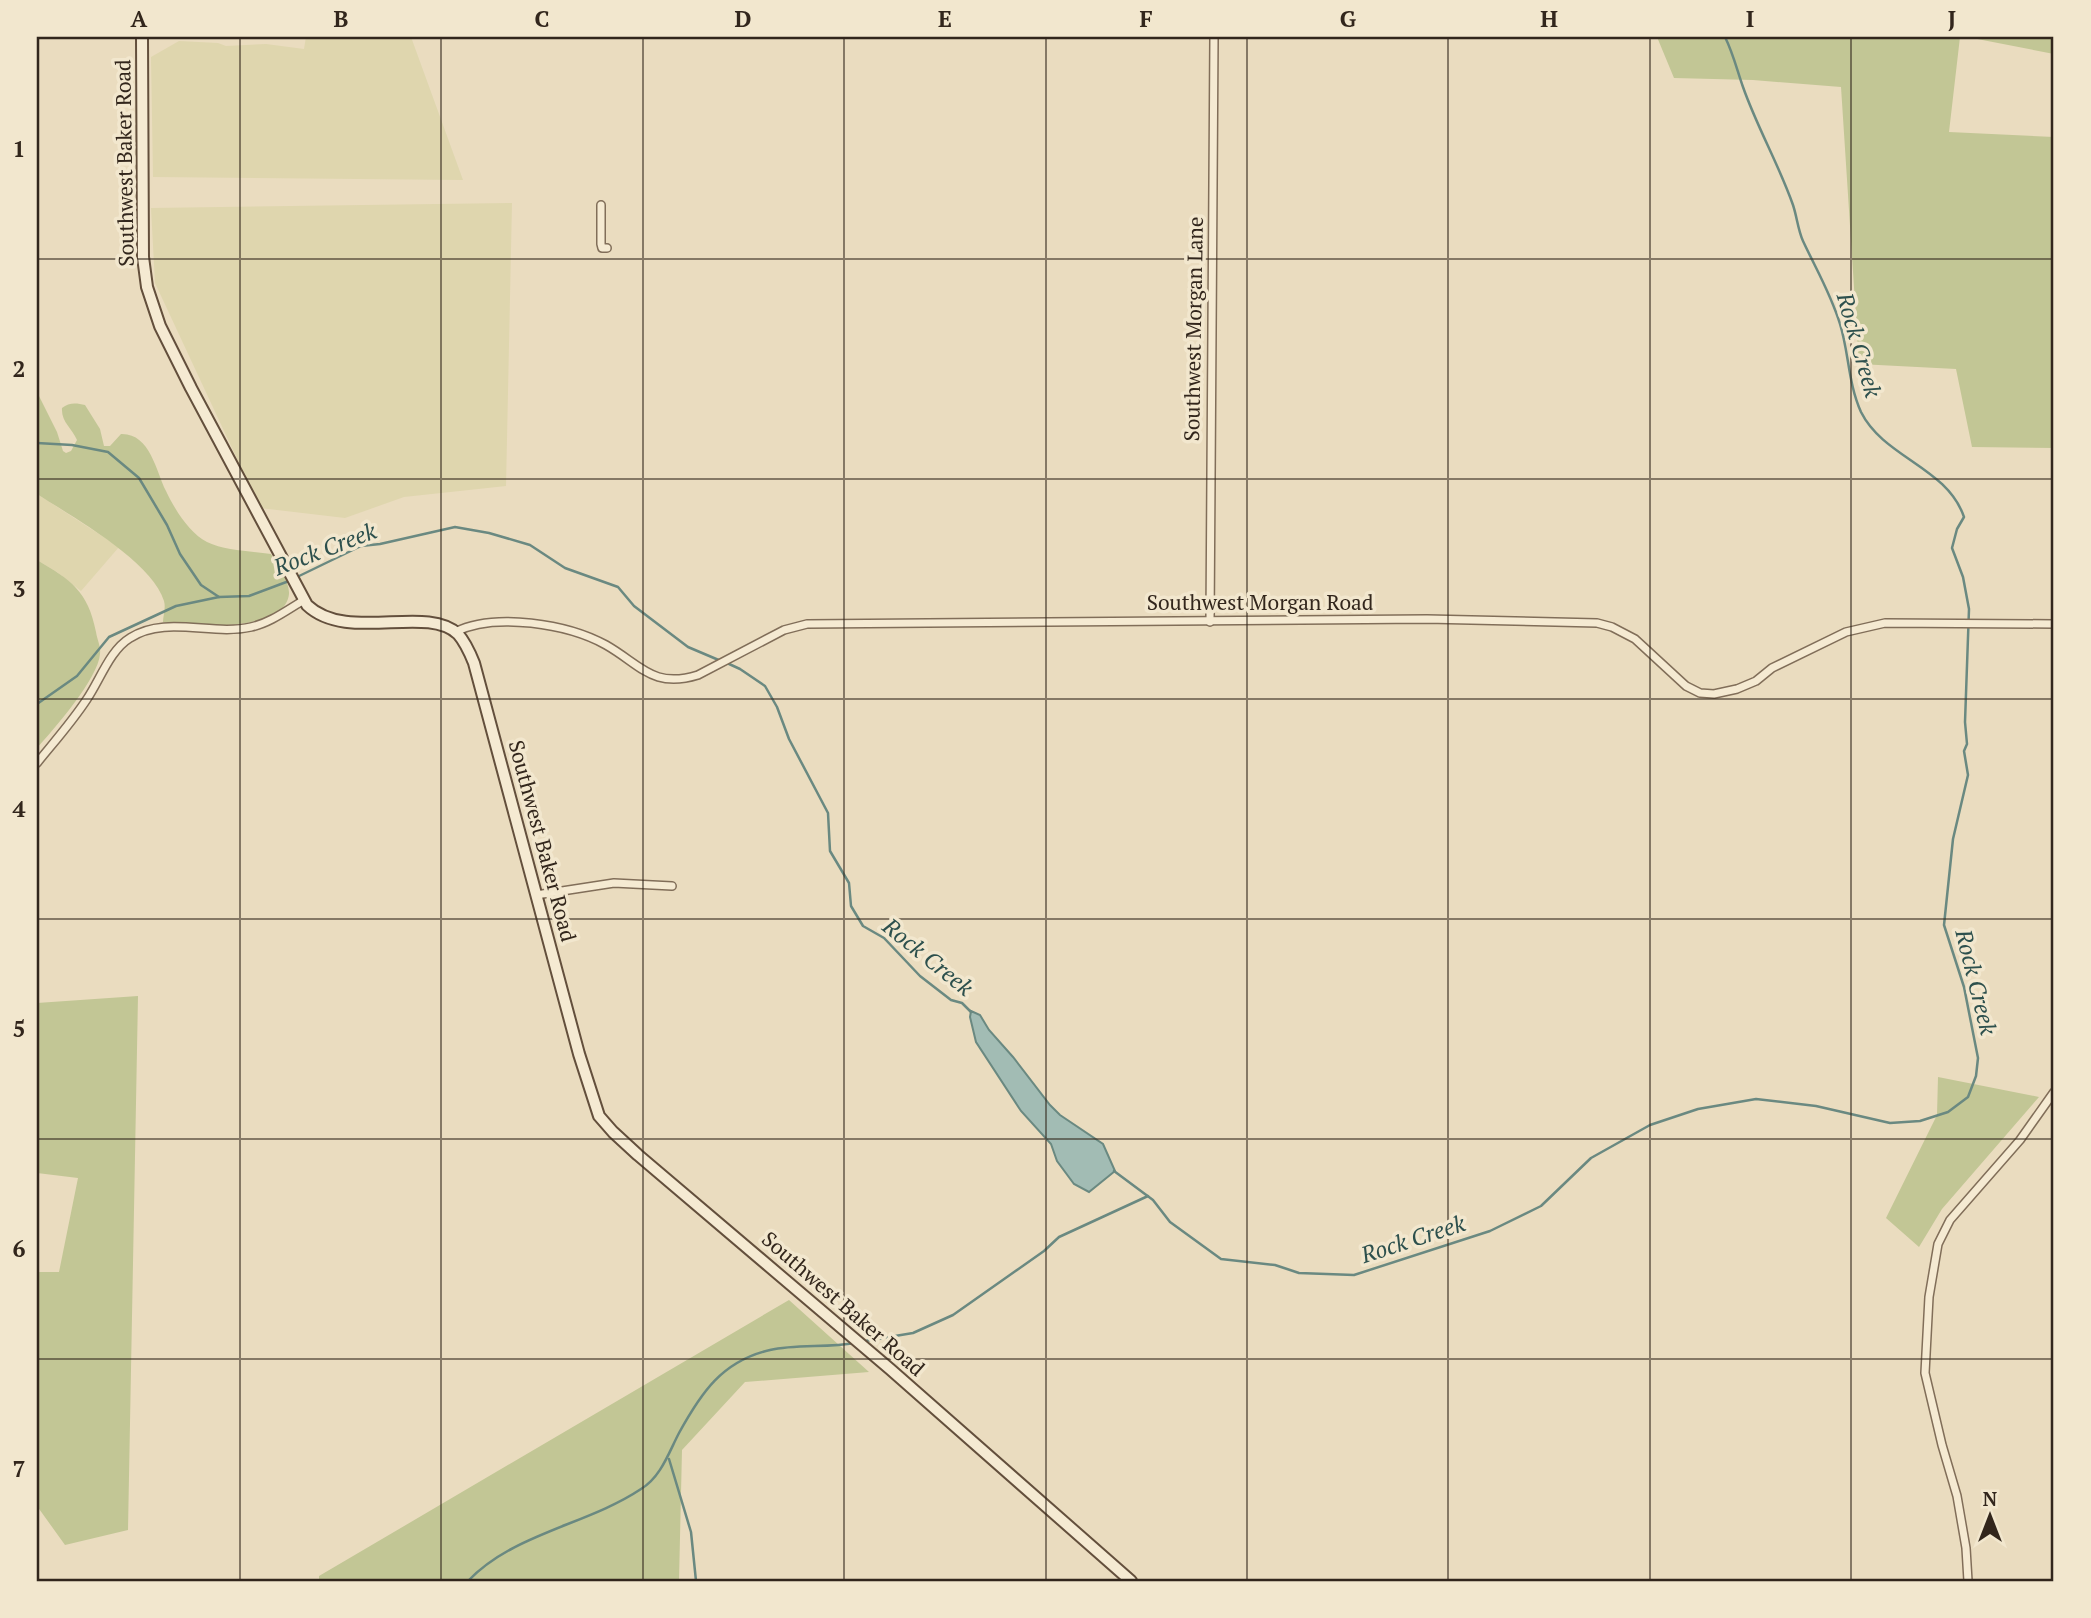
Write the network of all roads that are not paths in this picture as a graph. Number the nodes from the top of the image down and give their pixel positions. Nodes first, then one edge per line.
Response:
1 (142, 37) edge
2 (1214, 37) edge
3 (601, 205) dead end
4 (607, 248) dead end
5 (304, 600) junction
6 (1210, 622) junction
7 (2054, 624) edge
8 (455, 632) junction
9 (37, 763) edge
10 (672, 886) dead end
11 (536, 895) junction
12 (2054, 1092) edge
13 (1131, 1581) edge
14 (1968, 1581) edge

1 - 5 main road, Southwest Baker Road
2 - 6 street, Southwest Morgan Lane
3 - 4 street
5 - 8 main road
5 - 9 street
6 - 7 street, Southwest Morgan Road
6 - 8 street, Southwest Morgan Road
8 - 11 main road, Southwest Baker Road
10 - 11 street
11 - 13 main road, Southwest Baker Road
12 - 14 street

